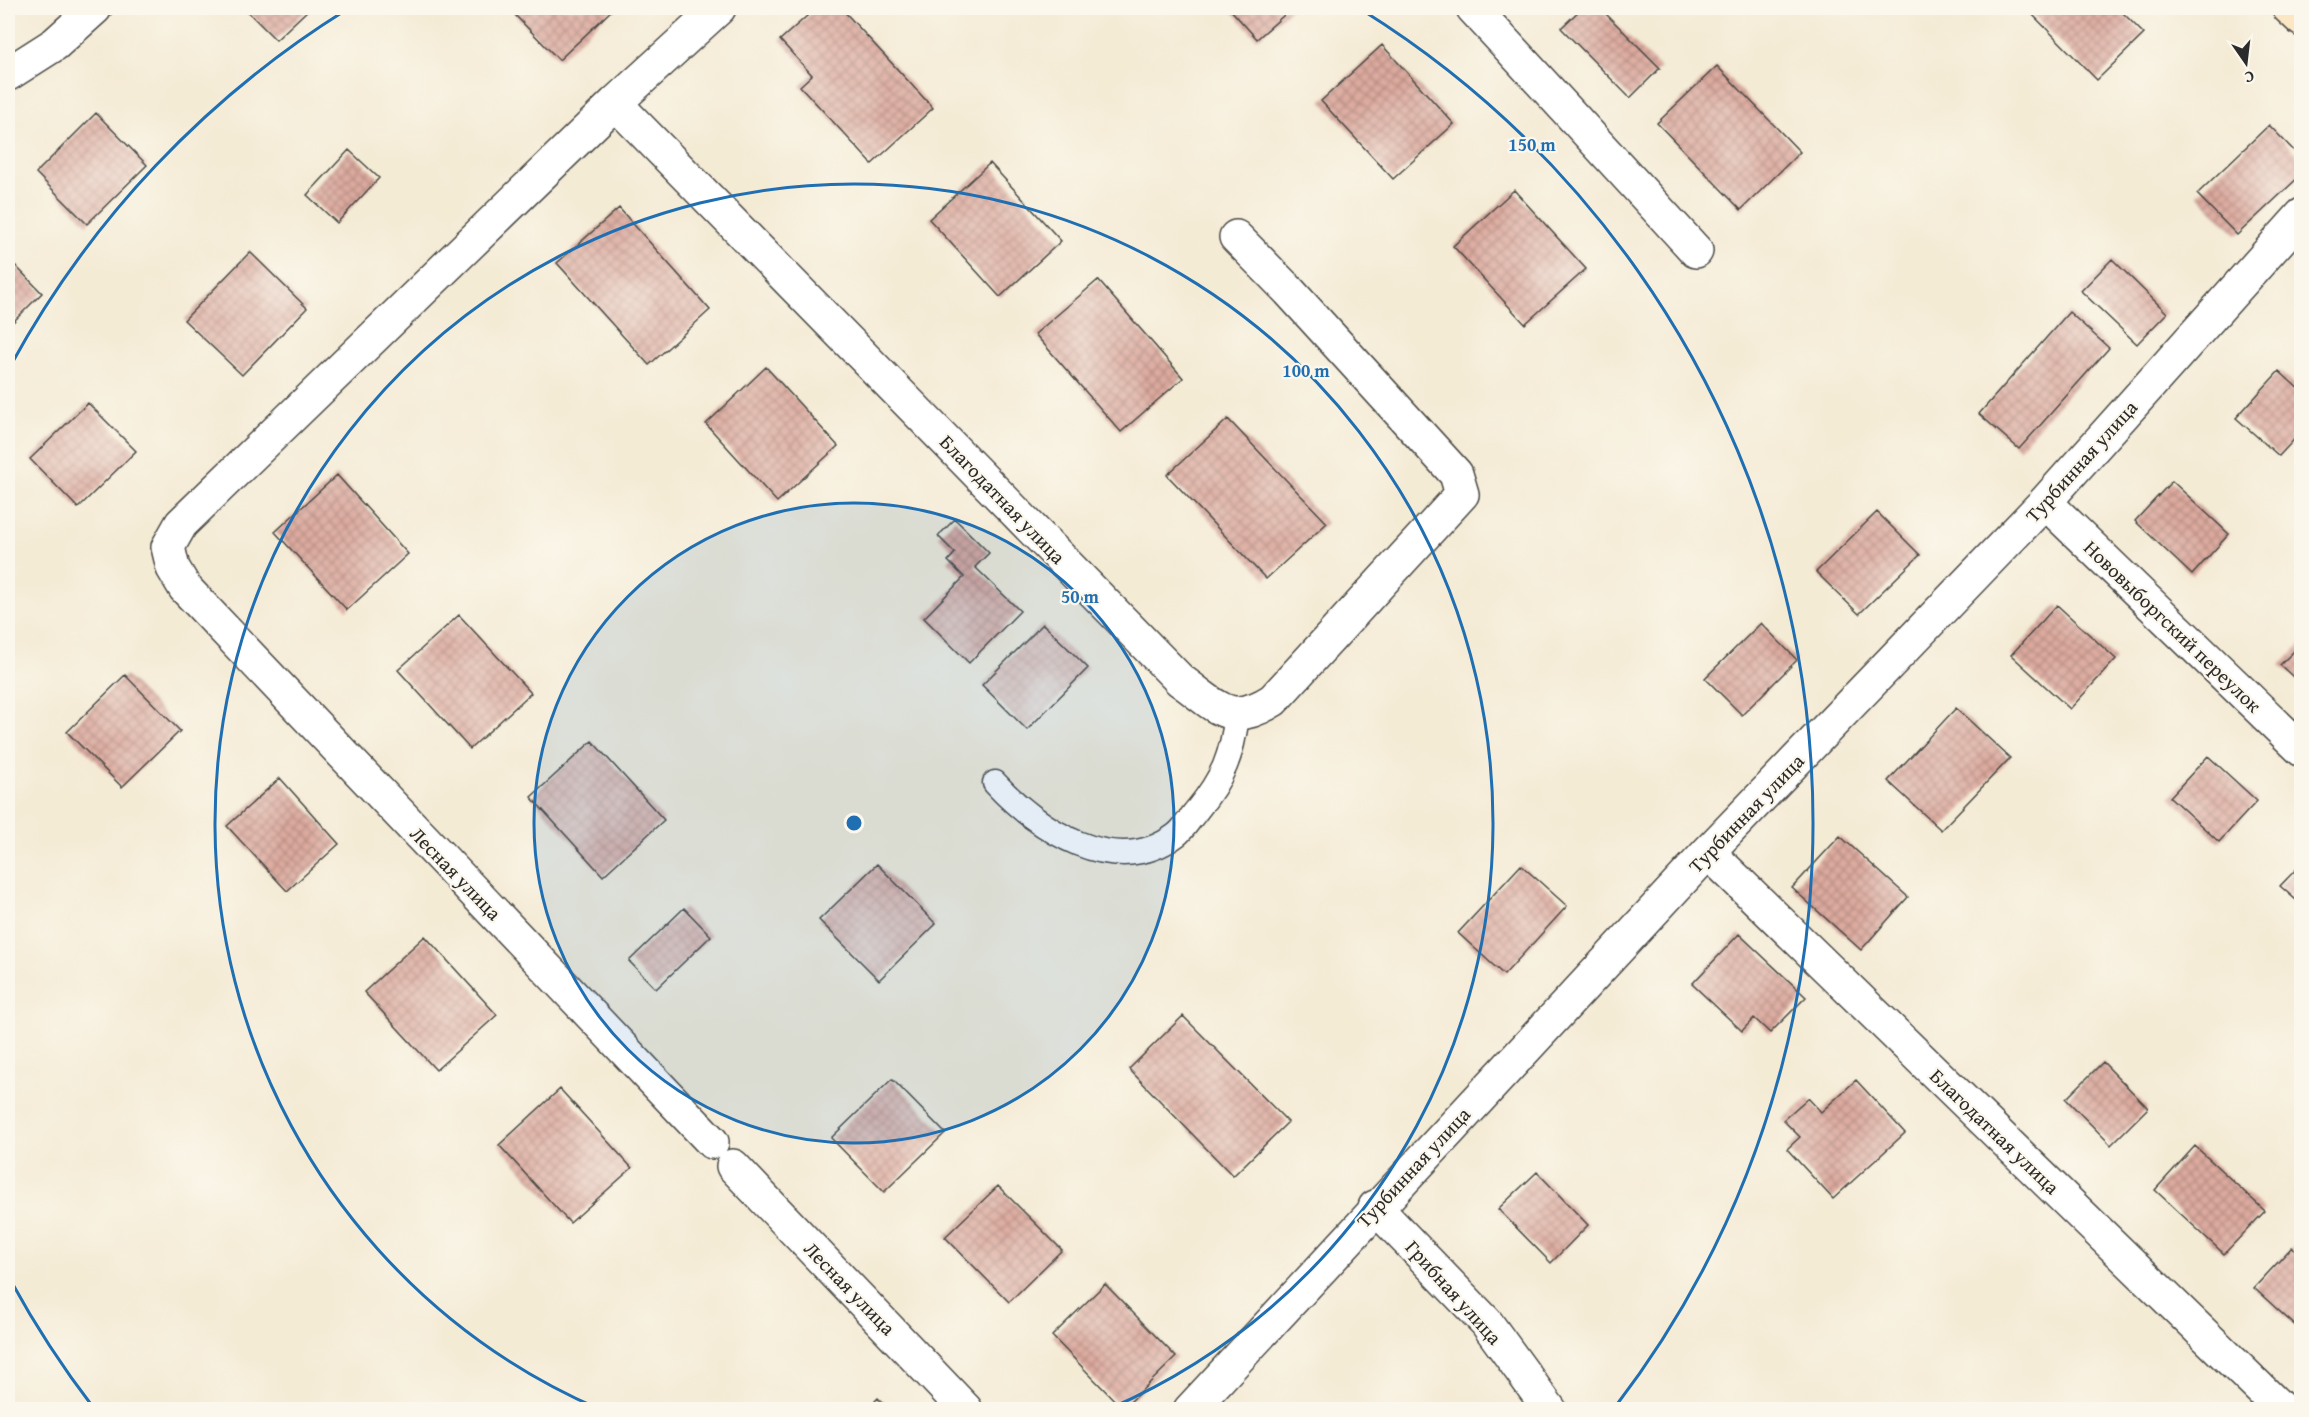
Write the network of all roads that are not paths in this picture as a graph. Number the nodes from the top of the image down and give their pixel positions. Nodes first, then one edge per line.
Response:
1 (95, 8) edge
2 (718, 8) edge
3 (1473, 8) edge
4 (2289, 8) edge
5 (2301, 20) edge
6 (8, 74) edge
7 (615, 103) junction
8 (2301, 215) edge
9 (1236, 237) dead end
10 (1696, 251) dead end
11 (2044, 502) junction
12 (1237, 715) junction
13 (2301, 750) edge
14 (995, 783) dead end
15 (1708, 852) junction
16 (712, 1142) dead end
17 (733, 1166) dead end
18 (1375, 1207) junction
19 (966, 1410) edge
20 (1190, 1410) edge
21 (1550, 1410) edge
22 (2282, 1410) edge

1 - 6 street
2 - 7 street, Лесная улица
3 - 10 street
4 - 5 street
7 - 12 street, Благодатная улица
7 - 16 street, Лесная улица
8 - 11 street, Турбинная улица
9 - 12 street
11 - 13 street, Нововыборгский переулок
11 - 15 street, Турбинная улица
12 - 14 lane
15 - 18 street, Турбинная улица
15 - 22 street, Благодатная улица
17 - 19 street, Лесная улица
18 - 20 street, Турбинная улица
18 - 21 street, Грибная улица

